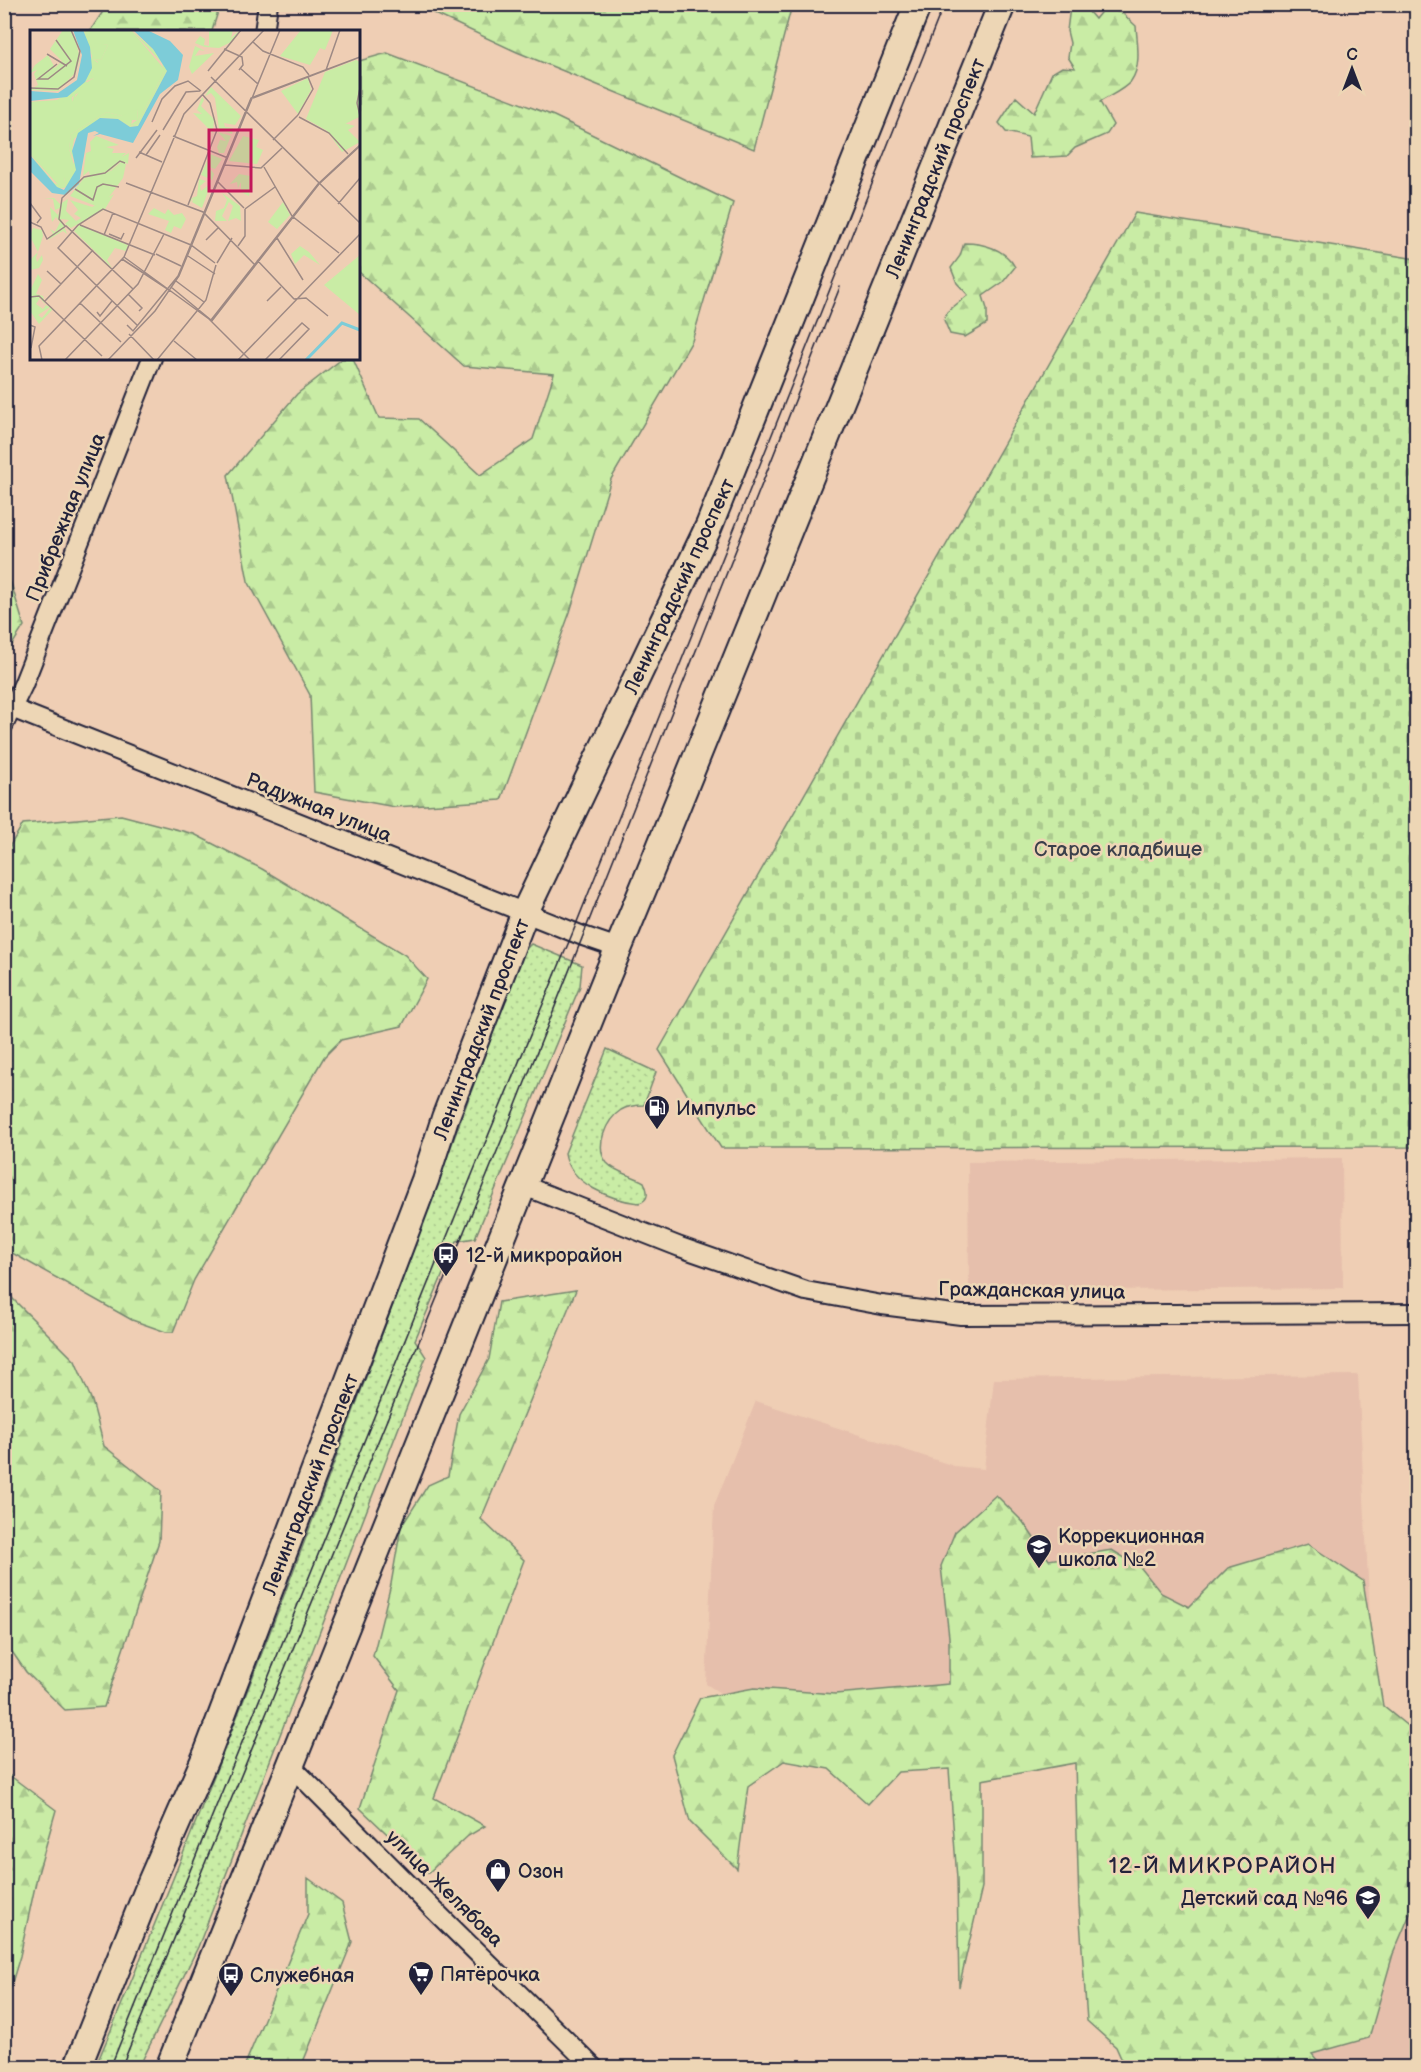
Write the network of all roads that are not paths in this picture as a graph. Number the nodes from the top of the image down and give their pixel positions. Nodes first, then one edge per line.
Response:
1 (268, 4) edge
2 (918, 4) edge
3 (1002, 4) edge
4 (264, 30) edge
5 (152, 360) edge
6 (7, 712) edge
7 (525, 912) junction
8 (618, 948) junction
9 (522, 1185) junction
10 (1416, 1313) edge
11 (290, 1765) junction
12 (77, 2067) edge
13 (169, 2067) edge
14 (594, 2067) edge

1 - 4 street
2 - 7 main road, Ленинградский проспект
3 - 8 main road, Ленинградский проспект
5 - 6 street, Прибрежная улица
6 - 7 street, Радужная улица
7 - 8 street, Радужная улица
7 - 12 main road, Ленинградский проспект
8 - 9 main road, Ленинградский проспект
9 - 10 street, Гражданская улица
9 - 11 main road, Ленинградский проспект
11 - 13 main road, Ленинградский проспект
11 - 14 street, улица Желябова

